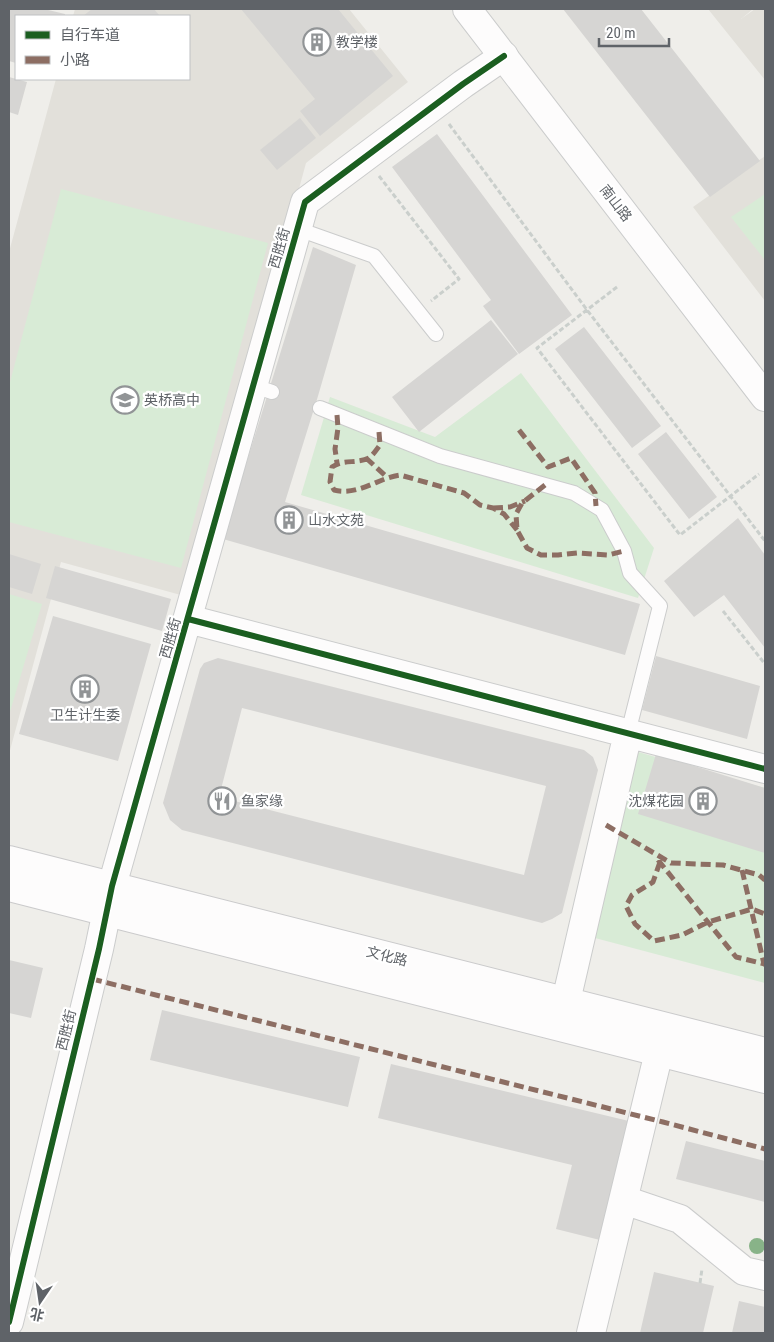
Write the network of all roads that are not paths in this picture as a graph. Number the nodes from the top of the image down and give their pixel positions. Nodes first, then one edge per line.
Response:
1 (471, 10) edge
2 (504, 56) junction
3 (298, 229) junction
4 (436, 334) dead end
5 (765, 397) edge
6 (320, 408) dead end
7 (188, 619) junction
8 (628, 733) junction
9 (765, 768) edge
10 (9, 860) edge
11 (9, 887) edge
12 (109, 899) junction
13 (566, 1001) junction
14 (660, 1052) junction
15 (765, 1052) edge
16 (765, 1079) edge
17 (624, 1200) junction
18 (765, 1276) edge
19 (9, 1322) edge
20 (591, 1333) edge

1 - 2 street, 南山路
2 - 3 street, 西胜街
2 - 5 street, 南山路
3 - 4 lane
3 - 7 street, 西胜街
6 - 8 lane
7 - 8 street
7 - 12 street, 西胜街
8 - 9 street
8 - 13 street
10 - 12 street, 文化路
11 - 12 street, 文化路
12 - 13 street, 文化路
12 - 14 street, 文化路
12 - 19 street, 西胜街
13 - 15 street, 文化路
14 - 16 street, 文化路
14 - 17 street
17 - 18 street
17 - 20 street

